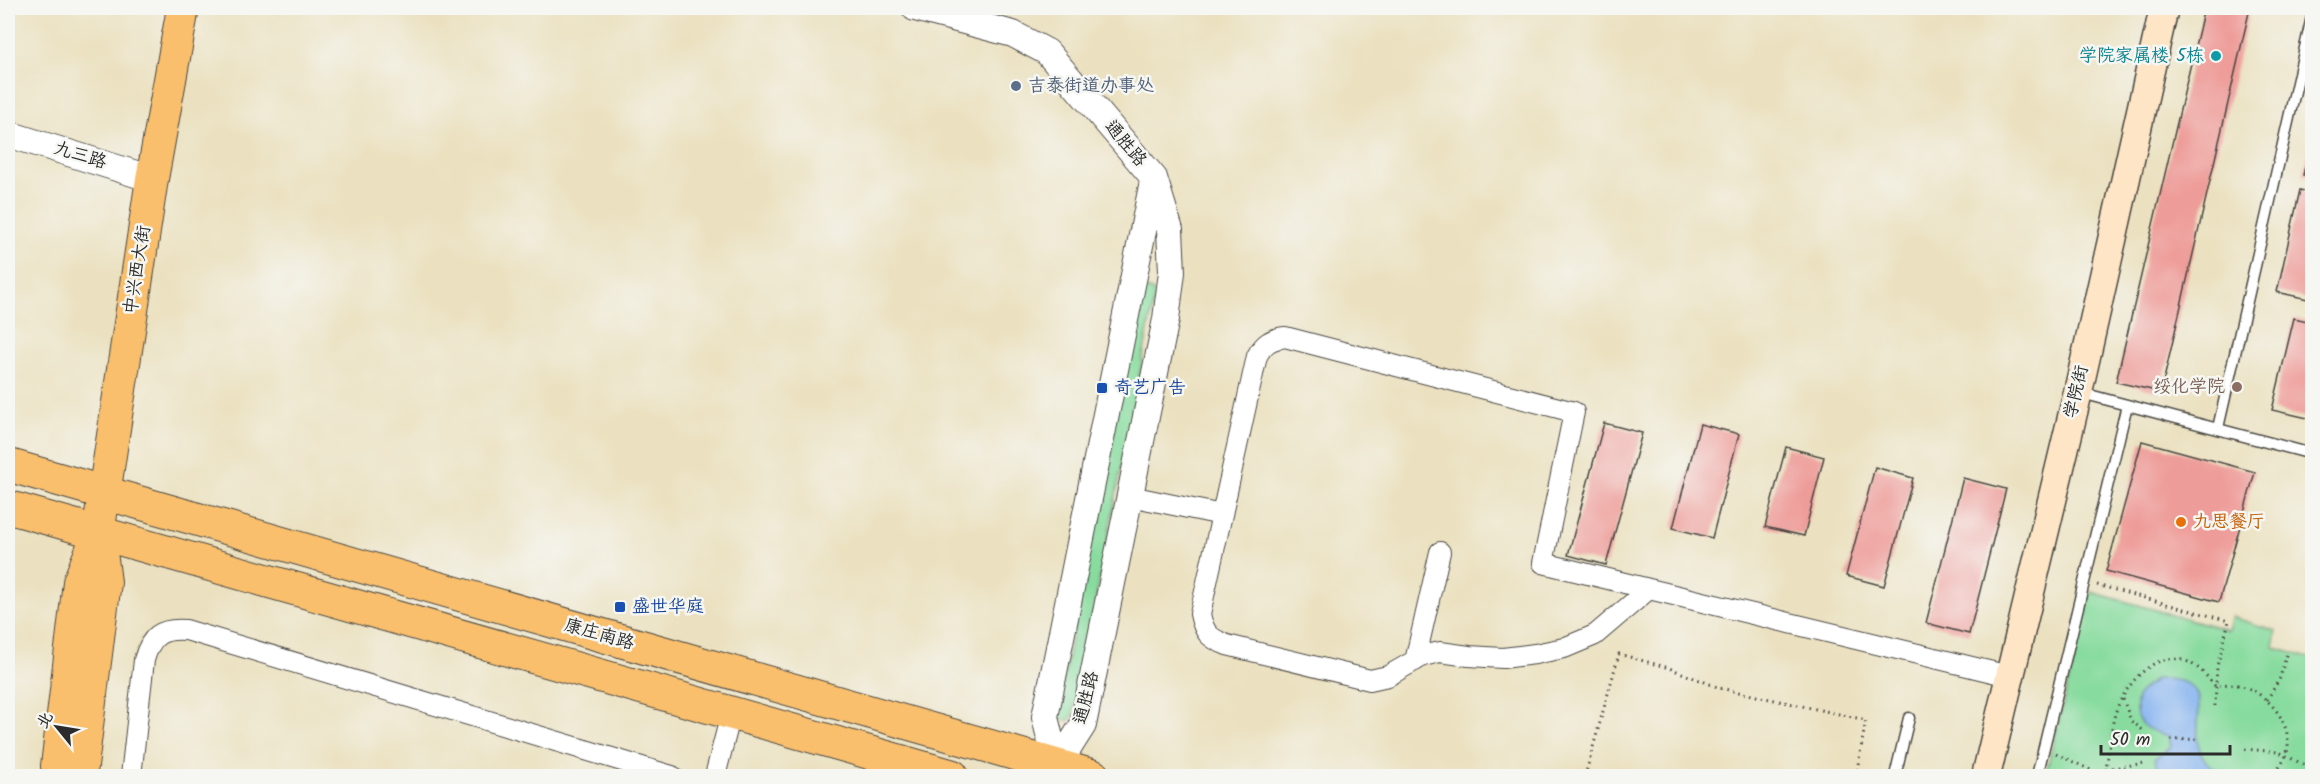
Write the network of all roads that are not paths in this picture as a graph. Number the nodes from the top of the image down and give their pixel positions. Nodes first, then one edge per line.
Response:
1 (183, 8) edge
2 (915, 8) edge
3 (2164, 8) edge
4 (2313, 17) edge
5 (8, 134) edge
6 (1154, 178) junction
7 (152, 179) junction
8 (2078, 392) junction
9 (2127, 405) junction
10 (2218, 428) junction
11 (2313, 454) edge
12 (8, 465) edge
13 (105, 493) junction
14 (1130, 496) junction
15 (8, 507) edge
16 (1221, 515) junction
17 (98, 534) junction
18 (1440, 552) dead end
19 (1649, 589) junction
20 (1415, 661) junction
21 (2009, 676) junction
22 (731, 714) junction
23 (1909, 718) dead end
24 (1058, 771) edge
25 (58, 777) edge
26 (78, 777) edge
27 (131, 777) edge
28 (672, 777) edge
29 (715, 777) edge
30 (952, 777) edge
31 (1093, 777) edge
32 (1895, 777) edge
33 (1986, 777) edge
34 (2037, 777) edge

1 - 7 main road, 中兴西大街
2 - 6 street, 通胜路
3 - 8 main road, 学院街
4 - 10 lane
5 - 7 street, 九三路
6 - 14 street, 通胜路
6 - 24 street, 通胜路
7 - 13 main road, 中兴西大街
8 - 9 lane
8 - 21 main road, 学院街
9 - 10 lane
9 - 34 lane
10 - 11 lane
12 - 13 highway, 康庄南路
13 - 17 main road, 中兴西大街
13 - 24 highway, 康庄南路
14 - 16 street
14 - 24 street, 通胜路
15 - 17 highway
16 - 19 street
16 - 20 street
17 - 22 highway
17 - 25 main road, 中兴西大街
17 - 26 main road, 中兴西大街
18 - 20 street
19 - 20 street
19 - 21 street
21 - 33 main road, 学院街
22 - 29 street
22 - 30 highway
23 - 32 lane
24 - 31 highway, 康庄南路
27 - 28 street

